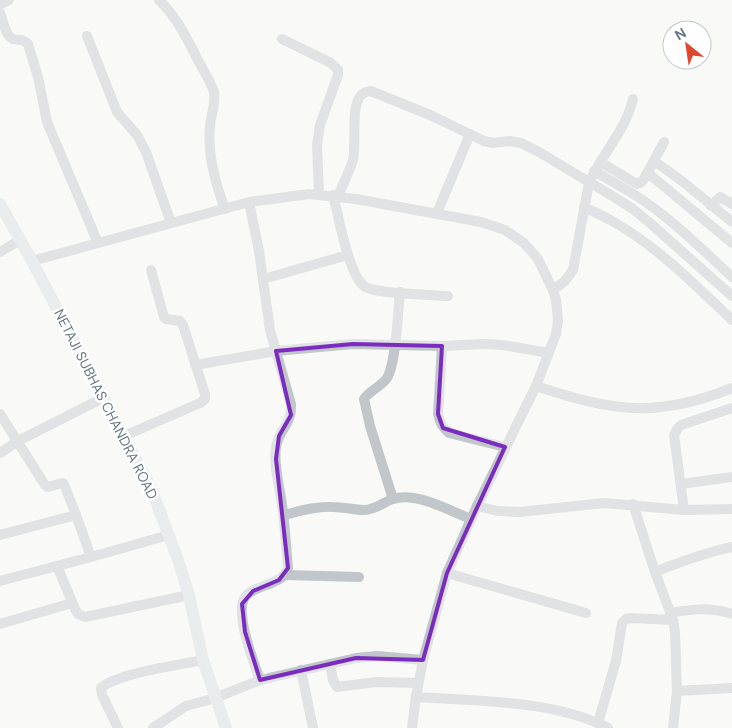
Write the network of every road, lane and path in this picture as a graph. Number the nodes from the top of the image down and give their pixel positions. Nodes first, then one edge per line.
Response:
1 (9, 0) edge
2 (159, 0) edge
3 (0, 5) edge
4 (0, 13) edge
5 (87, 36) dead end
6 (282, 39) dead end
7 (633, 99) dead end
8 (470, 134) junction
9 (664, 142) dead end
10 (654, 161) junction
11 (600, 162) junction
12 (594, 171) junction
13 (648, 172) junction
14 (589, 183) junction
15 (319, 194) junction
16 (335, 196) junction
17 (250, 202) junction
18 (0, 204) edge
19 (732, 204) edge
20 (711, 206) junction
21 (584, 207) junction
22 (225, 209) junction
23 (438, 213) junction
24 (732, 222) edge
25 (171, 223) junction
26 (20, 240) junction
27 (98, 243) junction
28 (732, 243) edge
29 (0, 252) edge
30 (348, 255) junction
31 (32, 261) junction
32 (151, 270) dead end
33 (732, 276) edge
34 (263, 279) junction
35 (553, 290) junction
36 (400, 292) junction
37 (448, 296) dead end
38 (732, 296) edge
39 (732, 320) edge
40 (394, 345) junction
41 (442, 346) junction
42 (276, 351) junction
43 (549, 353) junction
44 (195, 365) junction
45 (536, 386) junction
46 (732, 388) edge
47 (103, 398) junction
48 (732, 408) edge
49 (0, 414) edge
50 (124, 436) junction
51 (18, 441) junction
52 (505, 447) junction
53 (0, 453) edge
54 (732, 477) edge
55 (681, 484) junction
56 (393, 499) junction
57 (633, 504) junction
58 (477, 506) junction
59 (732, 509) edge
60 (684, 510) junction
61 (76, 515) junction
62 (284, 515) junction
63 (471, 519) junction
64 (0, 535) edge
65 (169, 535) junction
66 (732, 547) edge
67 (91, 557) junction
68 (57, 566) junction
69 (655, 572) junction
70 (447, 573) junction
71 (286, 575) junction
72 (359, 577) dead end
73 (0, 581) edge
74 (189, 595) junction
75 (72, 603) junction
76 (586, 613) dead end
77 (732, 614) edge
78 (671, 616) junction
79 (0, 624) edge
80 (203, 660) junction
81 (423, 660) junction
82 (330, 664) junction
83 (301, 670) junction
84 (260, 680) junction
85 (418, 683) junction
86 (732, 688) edge
87 (677, 691) junction
88 (416, 697) junction
89 (215, 698) junction
90 (598, 723) junction
91 (118, 728) edge
92 (153, 728) edge
93 (226, 728) edge
94 (313, 728) edge
95 (412, 728) edge
96 (608, 728) edge
97 (673, 728) edge

1 - 3 street
2 - 22 street
4 - 27 street
5 - 25 street
6 - 15 street
7 - 11 street
8 - 14 street
8 - 16 street
8 - 23 street
9 - 10 street
10 - 13 street
10 - 20 street
11 - 12 street
11 - 13 street
12 - 14 street
12 - 33 street
13 - 28 street
14 - 21 street
14 - 38 street
15 - 16 street
15 - 17 street
16 - 23 street
16 - 30 street
17 - 22 street
17 - 34 street
18 - 26 main road, NETAJI SUBHAS CHANDRA ROAD
19 - 20 street
20 - 24 street
21 - 35 street
21 - 39 street
22 - 25 street
23 - 35 street
25 - 27 street
26 - 29 street
26 - 31 main road, NETAJI SUBHAS CHANDRA ROAD
27 - 31 street
30 - 34 street
30 - 36 street
31 - 47 main road, NETAJI SUBHAS CHANDRA ROAD
32 - 44 street
34 - 42 street
35 - 43 street
36 - 37 street
36 - 40 street
40 - 41 street
40 - 42 street
40 - 56 street
41 - 43 street
41 - 52 street
42 - 44 street
42 - 62 street
43 - 45 street
44 - 50 street
45 - 46 street
45 - 52 street
47 - 50 main road, NETAJI SUBHAS CHANDRA ROAD
47 - 51 street
48 - 55 street
49 - 51 street
50 - 65 main road, NETAJI SUBHAS CHANDRA ROAD
51 - 53 street
51 - 61 street
52 - 58 street
54 - 55 street
55 - 60 street
56 - 62 street
56 - 63 street
57 - 58 street
57 - 60 street
57 - 69 street
58 - 63 street
59 - 60 street
61 - 64 street
61 - 67 street
62 - 71 street
63 - 70 street
65 - 67 street
65 - 74 main road, NETAJI SUBHAS CHANDRA ROAD
66 - 69 street
67 - 68 street
68 - 73 street
68 - 75 street
69 - 78 street
70 - 76 street
70 - 81 street
71 - 72 street
71 - 84 street
74 - 75 street
74 - 80 main road, NETAJI SUBHAS CHANDRA ROAD
75 - 79 street
77 - 78 street
78 - 87 street
78 - 90 street
80 - 89 main road, NETAJI SUBHAS CHANDRA ROAD
80 - 91 street
81 - 82 street
81 - 85 street
82 - 83 street
82 - 85 street
83 - 84 street
83 - 94 street
84 - 89 street
85 - 88 street
86 - 87 street
87 - 97 street
88 - 90 street
88 - 95 street
89 - 92 street
89 - 93 main road, NETAJI SUBHAS CHANDRA ROAD
90 - 96 street

